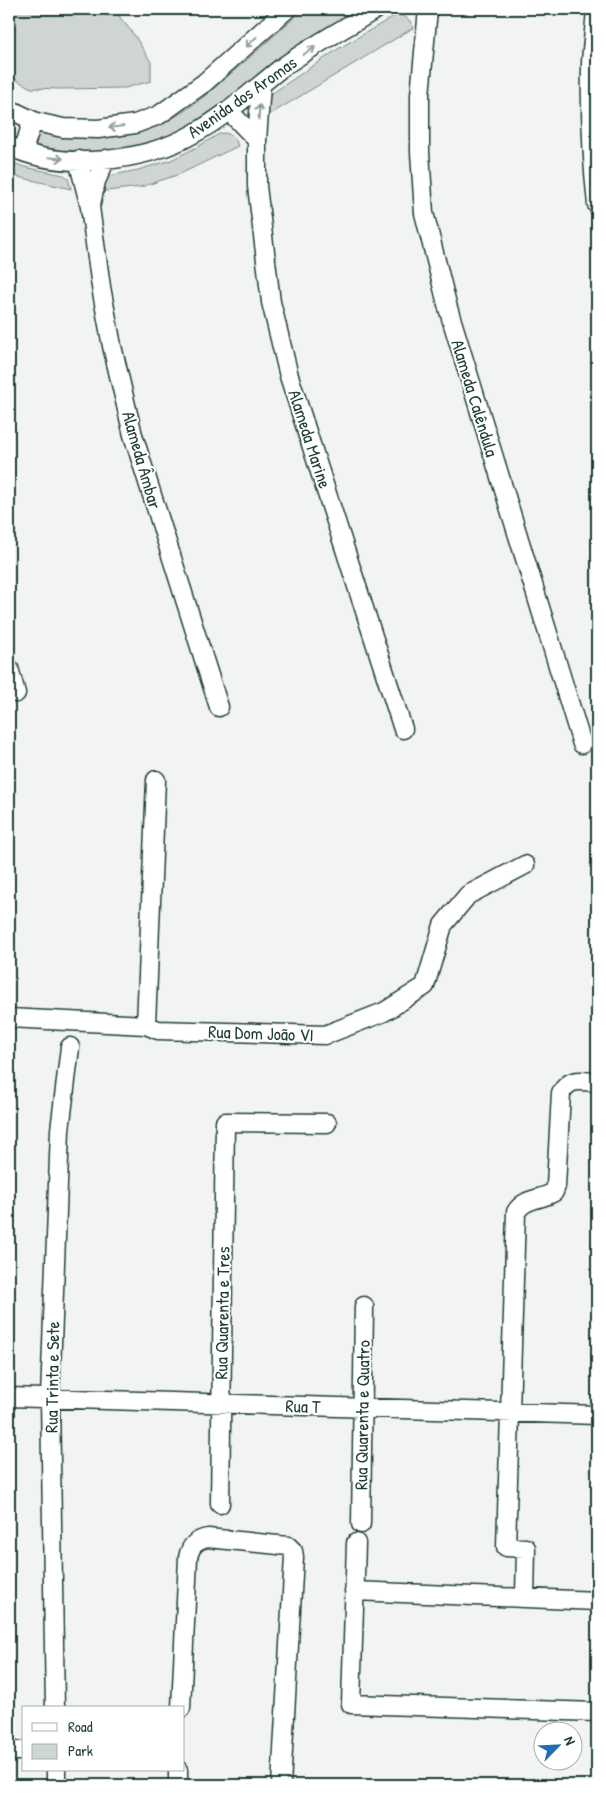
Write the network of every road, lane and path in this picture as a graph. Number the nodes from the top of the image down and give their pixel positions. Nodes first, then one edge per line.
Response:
1 (286, 9) edge
2 (376, 9) edge
3 (415, 9) edge
4 (428, 9) edge
5 (596, 19) edge
6 (424, 44) junction
7 (594, 64) edge
8 (261, 84) junction
9 (594, 94) edge
10 (9, 111) edge
11 (229, 111) junction
12 (36, 122) junction
13 (257, 140) junction
14 (16, 149) edge
15 (106, 159) junction
16 (78, 160) junction
17 (597, 205) edge
18 (90, 207) junction
19 (9, 668) edge
20 (16, 692) dead end
21 (219, 707) dead end
22 (403, 729) dead end
23 (582, 744) dead end
24 (156, 780) dead end
25 (525, 865) dead end
26 (9, 1018) edge
27 (152, 1028) junction
28 (70, 1047) dead end
29 (597, 1082) edge
30 (327, 1123) dead end
31 (364, 1306) dead end
32 (9, 1397) edge
33 (50, 1398) junction
34 (221, 1404) junction
35 (362, 1408) junction
36 (510, 1412) junction
37 (597, 1415) edge
38 (220, 1504) dead end
39 (361, 1524) dead end
40 (356, 1543) dead end
41 (354, 1591) junction
42 (525, 1598) junction
43 (597, 1601) edge
44 (55, 1706) edge
45 (181, 1706) edge
46 (597, 1712) edge
47 (9, 1751) edge
48 (22, 1751) edge
49 (56, 1772) edge
50 (178, 1772) edge
51 (56, 1785) edge
52 (178, 1785) edge
53 (281, 1785) edge

1 -> 12 street, Avenida dos Aromas
8 -> 2 street, Avenida dos Aromas
3 - 6 street, Alameda Calêndula
4 - 6 street, Alameda Calêndula
5 - 7 street
6 - 23 street, Alameda Calêndula
7 - 9 street
8 - 11 street, Avenida dos Aromas
13 -> 8 street, Alameda Marine
9 - 17 street
10 - 12 street, Avenida dos Aromas
11 - 13 street
11 - 15 street, Avenida dos Aromas
12 - 14 street
13 - 22 street, Alameda Marine
14 -> 16 street, Avenida dos Aromas
15 - 16 street, Avenida dos Aromas
15 - 18 street, Alameda Âmbar
16 - 18 street, Alameda Âmbar
18 - 21 street, Alameda Âmbar
19 - 20 street
24 - 27 street
25 - 27 street, Rua Dom João VI
26 - 27 street, Rua Dom João VI
28 - 33 street, Rua Trinta e Sete
29 - 36 street
30 - 34 street, Rua Quarenta e Tres
31 - 35 street, Rua Quarenta e Quatro
32 - 33 street, Rua T
33 - 34 street, Rua T
33 - 44 street, Rua Trinta e Sete
34 - 35 street, Rua T
34 - 38 street, Rua Quarenta e Tres
35 - 36 street, Rua T
35 - 39 street, Rua Quarenta e Quatro
36 - 37 street, Rua T
36 - 42 street
40 - 41 street
41 - 42 street
41 - 46 street
42 - 43 street
45 - 53 street
47 - 48 street
49 - 51 street
50 - 52 street

